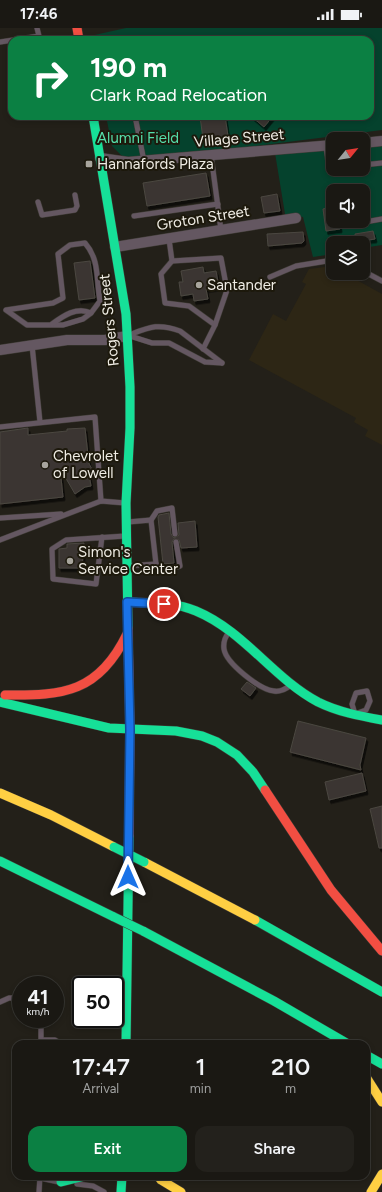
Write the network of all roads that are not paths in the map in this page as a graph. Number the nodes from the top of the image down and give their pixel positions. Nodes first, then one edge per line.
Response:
1 (93, 120) edge
2 (136, 120) edge
3 (382, 141) edge
4 (370, 142) edge
5 (326, 145) edge
6 (212, 155) junction
7 (100, 158) junction
8 (144, 161) junction
9 (382, 163) edge
10 (370, 164) edge
11 (75, 195) dead end
12 (38, 202) dead end
13 (218, 204) junction
14 (134, 216) dead end
15 (296, 218) dead end
16 (382, 219) edge
17 (370, 221) edge
18 (221, 230) junction
19 (170, 239) junction
20 (115, 248) junction
21 (172, 261) junction
22 (326, 261) edge
23 (370, 275) edge
24 (270, 277) dead end
25 (382, 281) edge
26 (91, 313) junction
27 (52, 324) junction
28 (215, 325) junction
29 (127, 336) junction
30 (32, 345) junction
31 (203, 349) junction
32 (0, 350) edge
33 (40, 422) junction
34 (0, 427) edge
35 (101, 501) junction
36 (126, 503) junction
37 (67, 514) junction
38 (0, 518) edge
39 (151, 520) junction
40 (126, 522) junction
41 (175, 534) dead end
42 (126, 536) junction
43 (102, 537) junction
44 (0, 540) edge
45 (176, 542) dead end
46 (156, 564) junction
47 (127, 566) junction
48 (127, 602) junction
49 (229, 632) junction
50 (127, 634) junction
51 (294, 684) junction
52 (0, 695) edge
53 (0, 702) edge
54 (355, 714) junction
55 (382, 720) edge
56 (130, 730) junction
57 (0, 793) edge
58 (0, 861) edge
59 (382, 951) edge
60 (382, 992) edge
61 (12, 998) edge
62 (274, 1001) junction
63 (0, 1002) edge
64 (41, 1028) edge
65 (41, 1040) edge
66 (126, 1040) edge
67 (327, 1040) edge
68 (341, 1040) edge
69 (370, 1057) edge
70 (382, 1064) edge
71 (370, 1083) edge
72 (382, 1102) edge
73 (382, 1174) edge
74 (40, 1180) edge
75 (53, 1180) edge
76 (69, 1180) edge
77 (122, 1180) edge
78 (161, 1180) edge
79 (61, 1182) junction
80 (39, 1192) edge
81 (104, 1192) edge
82 (121, 1192) edge
83 (181, 1192) edge
84 (371, 1192) edge

1 - 7 main road, Rogers Street
2 - 8 lane
3 - 4 street
5 - 6 street, Village Street
6 - 8 street, Village Street
6 - 13 lane
7 - 8 street, Village Street
7 - 20 main road, Rogers Street
9 - 10 lane
11 - 12 lane
13 - 14 lane
13 - 18 lane
15 - 18 street, Groton Street
16 - 17 lane
18 - 19 street, Groton Street
19 - 20 street, Groton Street
19 - 21 lane
20 - 29 main road, Rogers Street
21 - 28 lane
21 - 28 lane
22 - 24 lane
23 - 25 lane
26 - 27 lane
26 - 27 lane
26 - 27 lane
28 - 31 lane
29 - 30 street
29 - 31 lane
29 - 31 lane
29 - 36 main road, Rogers Street
30 - 32 street
30 - 33 lane
33 - 34 lane
33 - 35 lane
35 - 36 lane
35 - 37 lane
36 - 40 main road, Rogers Street
37 - 38 lane
37 - 44 lane
39 - 40 lane
39 - 41 lane
39 - 46 lane
40 - 42 main road, Rogers Street
42 - 43 lane
42 - 47 main road, Rogers Street
43 - 43 lane
45 - 46 lane
46 - 47 lane
47 - 48 main road, Rogers Street
48 - 49 main road
48 - 50 main road, Rogers Street
49 - 51 main road
49 - 51 lane
50 - 52 main road
50 - 56 main road, Rogers Street
51 - 54 main road
53 - 56 main road
54 - 54 lane
54 - 55 main road
56 - 59 main road
56 - 66 main road, Rogers Street
57 - 60 main road, bridge
58 - 62 main road, bridge
61 - 63 lane
62 - 67 main road
62 - 68 main road
64 - 65 lane
69 - 70 main road
71 - 72 main road
73 - 84 main road
74 - 80 lane
75 - 79 lane
76 - 79 main road
77 - 82 main road
78 - 83 main road
79 - 81 lane

